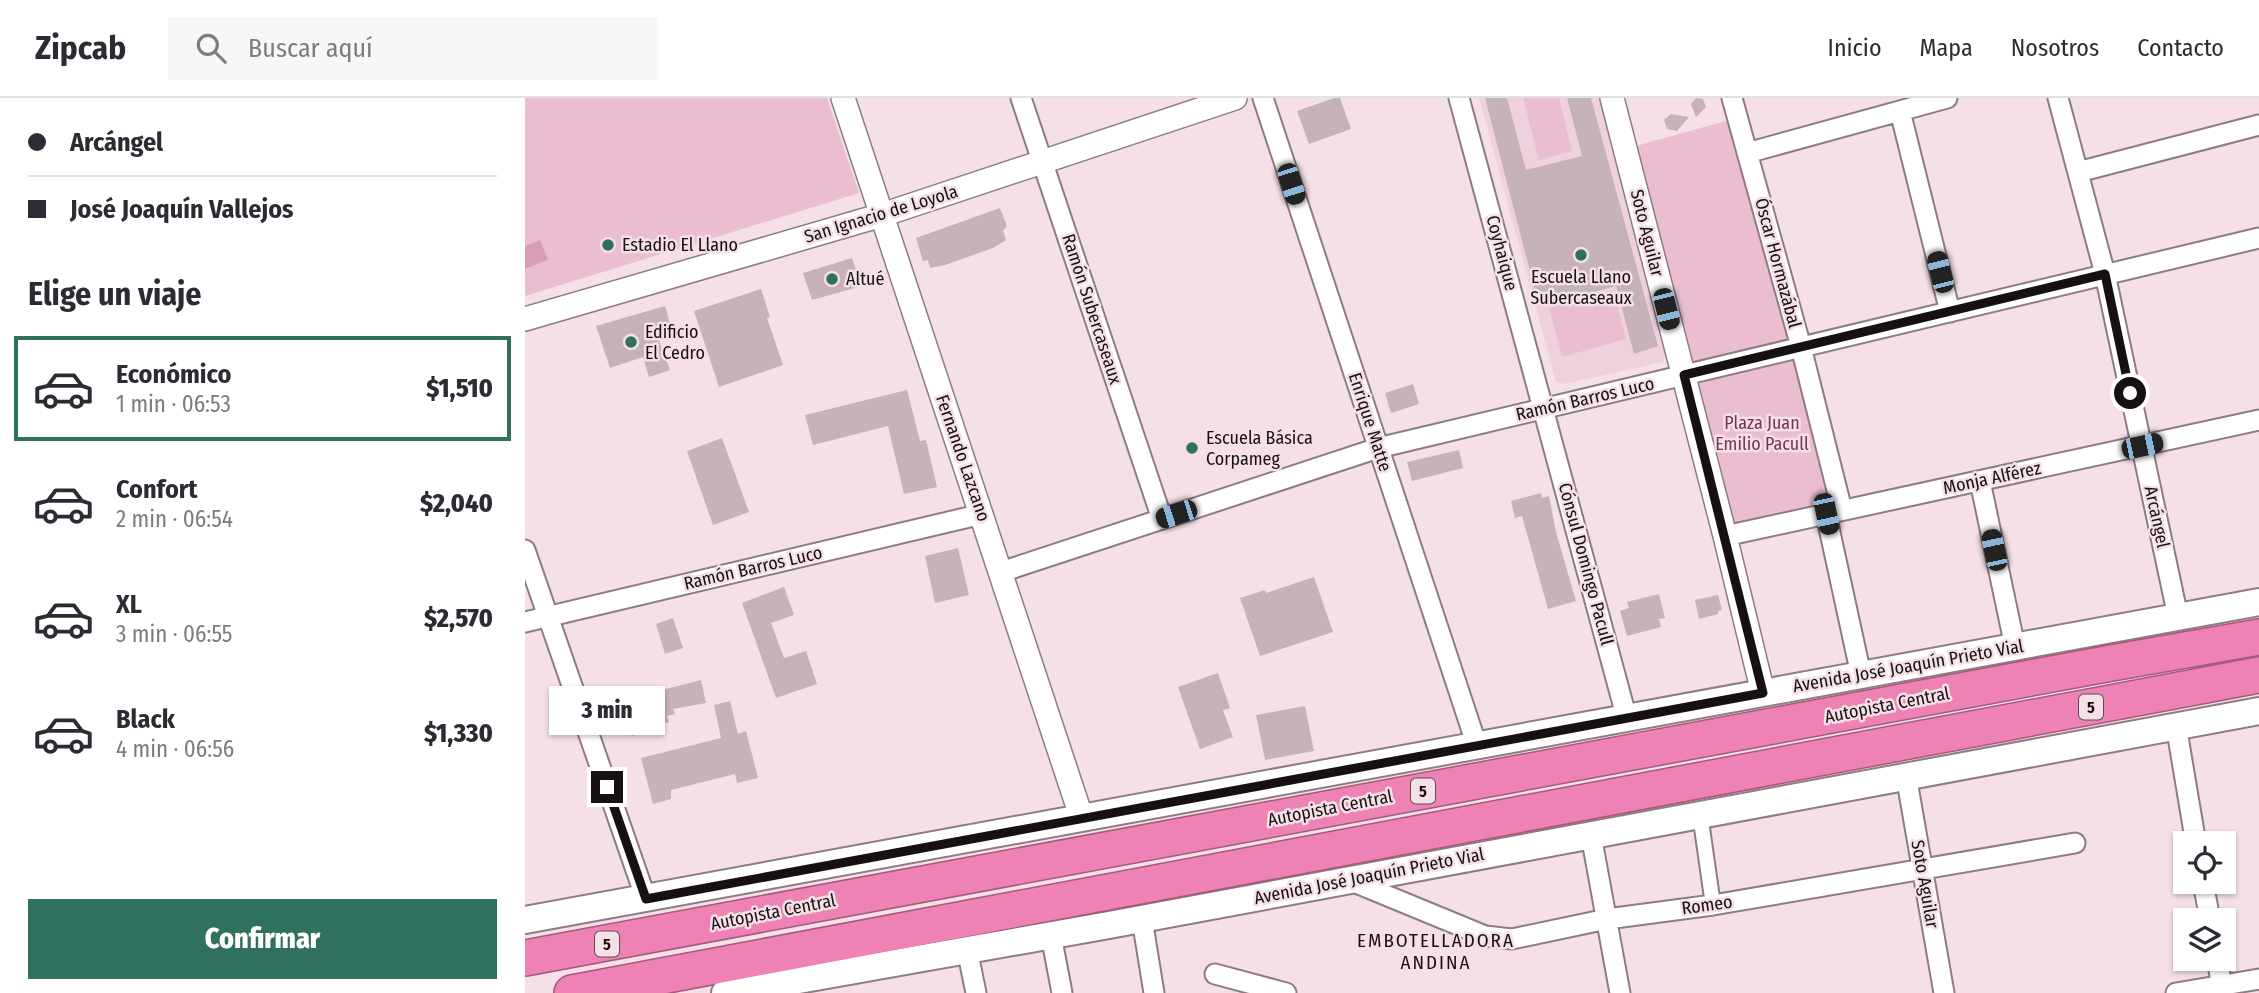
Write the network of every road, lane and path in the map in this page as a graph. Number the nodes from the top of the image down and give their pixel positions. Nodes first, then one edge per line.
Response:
1 (843, 98) edge
2 (1021, 98) edge
3 (1235, 98) edge
4 (1263, 98) edge
5 (1459, 98) edge
6 (1612, 98) edge
7 (1732, 98) edge
8 (1947, 98) edge
9 (2058, 98) edge
10 (1900, 111) junction
11 (2259, 125) edge
12 (1747, 153) junction
13 (1043, 162) junction
14 (2078, 172) junction
15 (882, 215) junction
16 (2259, 238) edge
17 (2105, 274) junction
18 (1950, 312) junction
19 (525, 319) edge
20 (1801, 348) junction
21 (1684, 375) junction
22 (1544, 408) junction
23 (2259, 420) edge
24 (2142, 446) junction
25 (1378, 448) junction
26 (1980, 481) junction
27 (1834, 512) junction
28 (982, 514) junction
29 (1162, 519) junction
30 (1725, 536) junction
31 (525, 550) edge
32 (1001, 572) junction
33 (2259, 602) edge
34 (548, 617) junction
35 (2178, 617) junction
36 (525, 622) edge
37 (2259, 638) edge
38 (2015, 647) junction
39 (1861, 675) junction
40 (2259, 676) edge
41 (1763, 693) junction
42 (2259, 711) edge
43 (1627, 719) junction
44 (2175, 725) junction
45 (1477, 746) junction
46 (1906, 775) junction
47 (1700, 814) junction
48 (1081, 819) junction
49 (2194, 831) edge
50 (1591, 835) junction
51 (2075, 843) dead end
52 (1923, 871) junction
53 (1348, 880) junction
54 (646, 899) junction
55 (1713, 905) junction
56 (1142, 919) junction
57 (1607, 919) junction
58 (525, 920) edge
59 (671, 932) junction
60 (1051, 935) junction
61 (525, 939) edge
62 (967, 949) junction
63 (781, 953) junction
64 (525, 958) edge
65 (2219, 971) edge
66 (1215, 974) dead end
67 (2259, 979) edge
68 (2223, 989) edge
69 (572, 993) edge
70 (650, 993) edge
71 (725, 993) edge
72 (976, 993) edge
73 (1062, 993) edge
74 (1154, 993) edge
75 (1286, 993) edge
76 (1620, 993) edge
77 (1944, 993) edge
78 (2176, 993) edge

1 - 15 street, Fernando Lazcano
2 - 13 street, Ramón Subercaseaux
3 - 13 street, San Ignacio de Loyola
4 - 25 street, Enrique Matte
5 - 22 street, Coyhaique
6 - 21 street, Soto Aguilar
7 - 12 street, Óscar Hormazábal
8 - 10 street
9 - 14 street, Arcángel
10 - 12 street
10 - 18 street
11 - 14 street
12 - 20 street, Óscar Hormazábal
13 - 15 street, San Ignacio de Loyola
13 - 29 street, Ramón Subercaseaux
14 - 17 street, Arcángel
15 - 19 street, San Ignacio de Loyola
15 - 28 street, Fernando Lazcano
16 - 17 street, Ramón Barros Luco
17 - 18 street, Ramón Barros Luco
17 - 24 street, Arcángel
18 - 20 street, Ramón Barros Luco
20 - 21 street, Ramón Barros Luco
20 - 27 street, Óscar Hormazábal
21 - 22 street, Ramón Barros Luco
21 - 30 street, Soto Aguilar
22 - 25 street, Ramón Barros Luco
22 - 43 street, Cónsul Domingo Pacull
23 - 24 street, Monja Alférez
24 - 26 street, Monja Alférez
24 - 35 street, Arcángel
25 - 29 street, Ramón Barros Luco
25 - 45 street, Enrique Matte
26 - 27 street, Monja Alférez
26 - 38 street
27 - 30 street, Monja Alférez
27 - 39 street, Óscar Hormazábal
28 - 32 street, Fernando Lazcano
28 - 34 street, Ramón Barros Luco
29 - 32 street, Ramón Barros Luco
30 - 41 street, Soto Aguilar
31 - 34 street
32 - 48 street, Fernando Lazcano
33 - 35 main road, Avenida José Joaquín Prieto Vial
34 - 36 street, Ramón Barros Luco
34 - 54 street
35 - 38 main road, Avenida José Joaquín Prieto Vial
37 - 59 highway, Autopista Central / 5
38 - 39 main road, Avenida José Joaquín Prieto Vial
39 - 41 main road, Avenida José Joaquín Prieto Vial
40 - 63 highway, 5
41 - 43 main road, Avenida José Joaquín Prieto Vial
42 - 44 main road, Avenida José Joaquín Prieto Vial
43 - 45 main road, Avenida José Joaquín Prieto Vial
44 - 46 main road, Avenida José Joaquín Prieto Vial
44 - 49 street
45 - 48 main road, Avenida José Joaquín Prieto Vial
46 - 47 main road, Avenida José Joaquín Prieto Vial
46 - 52 street, Soto Aguilar
47 - 50 main road, Avenida José Joaquín Prieto Vial
47 - 55 street
48 - 54 main road, Avenida José Joaquín Prieto Vial
50 - 53 main road, Avenida José Joaquín Prieto Vial
50 - 57 street
51 - 52 street, Romeo
52 - 55 street, Romeo
52 - 77 street, Soto Aguilar
53 - 56 main road, Avenida José Joaquín Prieto Vial
53 - 57 street, Romeo
54 - 58 main road, Avenida José Joaquín Prieto Vial
55 - 57 street, Romeo
56 - 60 main road, Avenida José Joaquín Prieto Vial
56 - 74 street
57 - 76 street
59 - 61 highway
59 - 64 highway, Autopista Central / 5
60 - 62 main road, Avenida José Joaquín Prieto Vial
60 - 73 street
62 - 71 main road, Avenida José Joaquín Prieto Vial
62 - 72 street
63 - 69 highway, 5
63 - 70 highway
65 - 68 street
66 - 75 street
67 - 68 street
68 - 78 street

